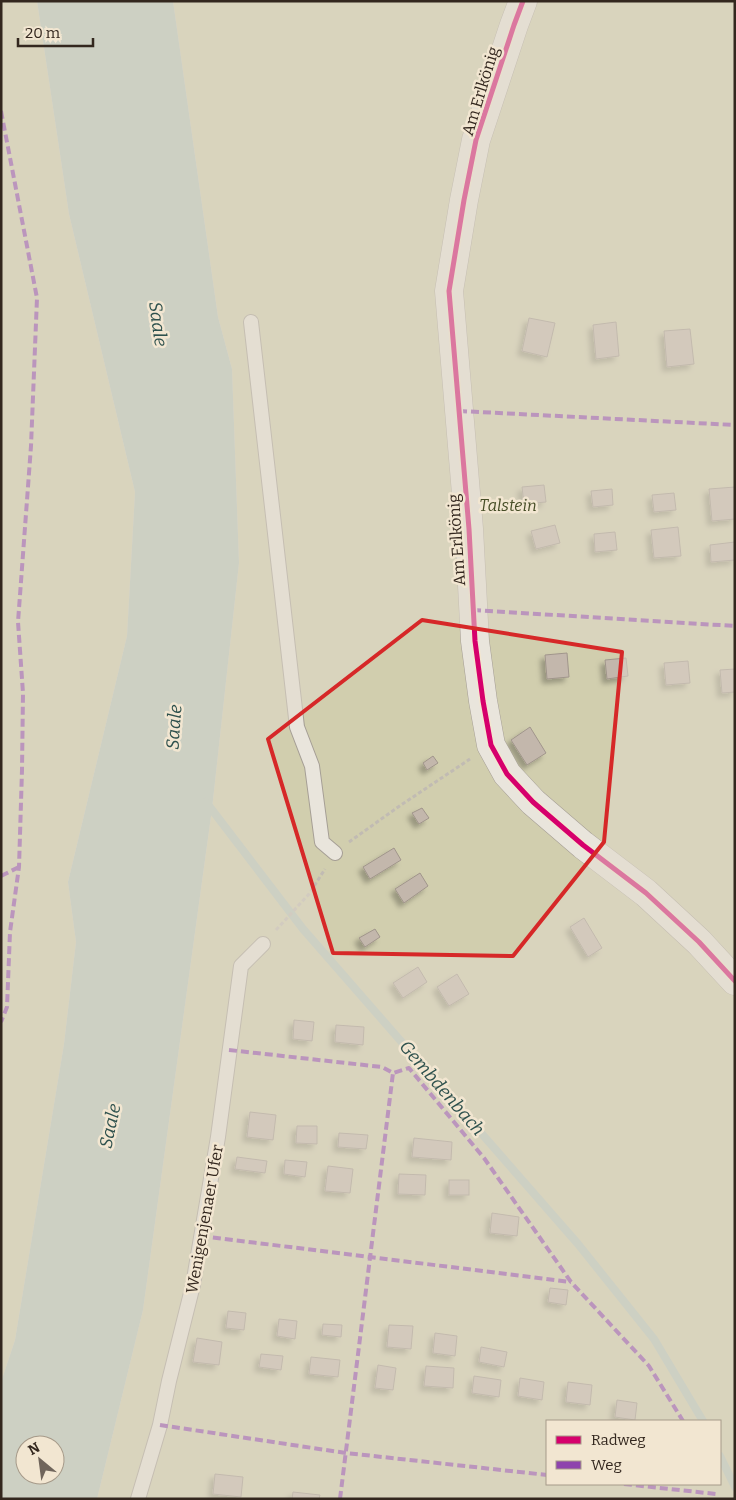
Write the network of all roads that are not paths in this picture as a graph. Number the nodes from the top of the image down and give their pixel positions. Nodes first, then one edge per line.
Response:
1 (523, 1) edge
2 (251, 322) dead end
3 (335, 853) road end
4 (263, 944) dead end
5 (735, 981) edge
6 (138, 1499) edge

1 - 5 street, Am Erlkönig
2 - 3 lane
4 - 6 lane, Wenigenjenaer Ufer

